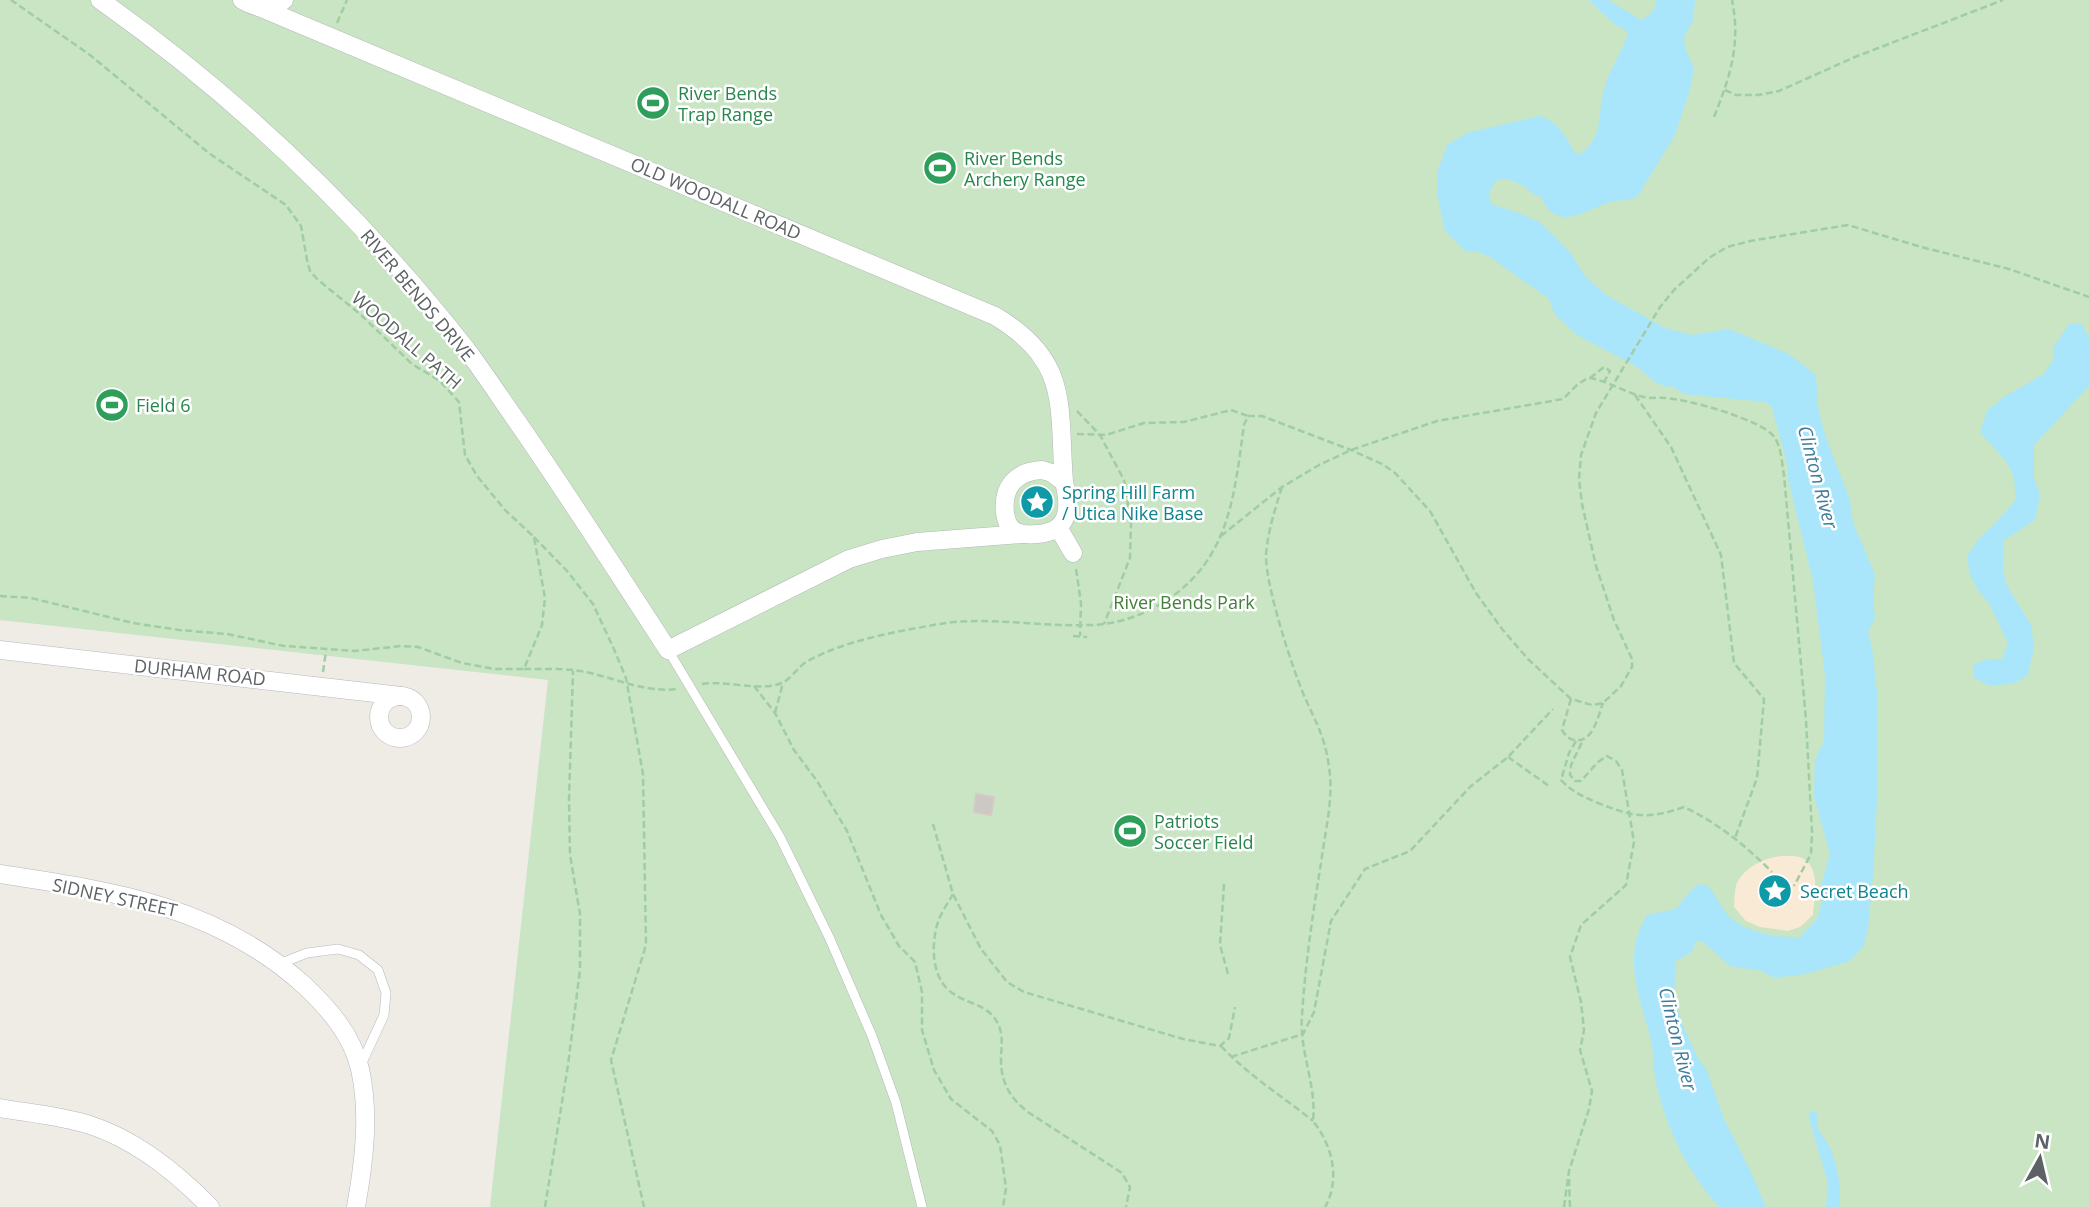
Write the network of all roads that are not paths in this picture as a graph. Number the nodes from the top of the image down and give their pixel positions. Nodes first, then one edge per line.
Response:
1 (100, 0) edge
2 (242, 0) edge
3 (285, 6) edge
4 (1062, 454) junction
5 (1042, 470) junction
6 (1063, 482) junction
7 (1006, 517) junction
8 (1059, 528) junction
9 (1021, 534) junction
10 (996, 537) junction
11 (1073, 552) road end
12 (0, 650) edge
13 (668, 650) junction
14 (367, 694) junction
15 (401, 696) junction
16 (380, 723) junction
17 (0, 874) edge
18 (279, 964) junction
19 (360, 1068) junction
20 (0, 1108) edge
21 (209, 1207) edge
22 (356, 1207) edge
23 (922, 1207) edge

1 - 13 street, RIVER BENDS DRIVE
2 - 3 street, OLD WOODALL ROAD
3 - 4 street, OLD WOODALL ROAD
4 - 5 street
4 - 6 street, OLD WOODALL ROAD
5 - 6 street
5 - 7 street
6 - 8 street, OLD WOODALL ROAD
7 - 9 street
7 - 10 street
8 - 9 street
8 - 11 street
9 - 10 street
10 - 13 street
12 - 14 street, DURHAM ROAD
13 - 23 lane
14 - 15 street, DURHAM ROAD
14 - 16 street
15 - 16 street
15 - 16 street
17 - 18 street, SIDNEY STREET
18 - 19 street, SIDNEY STREET
18 - 19 lane
19 - 22 street, SIDNEY STREET
20 - 21 street

